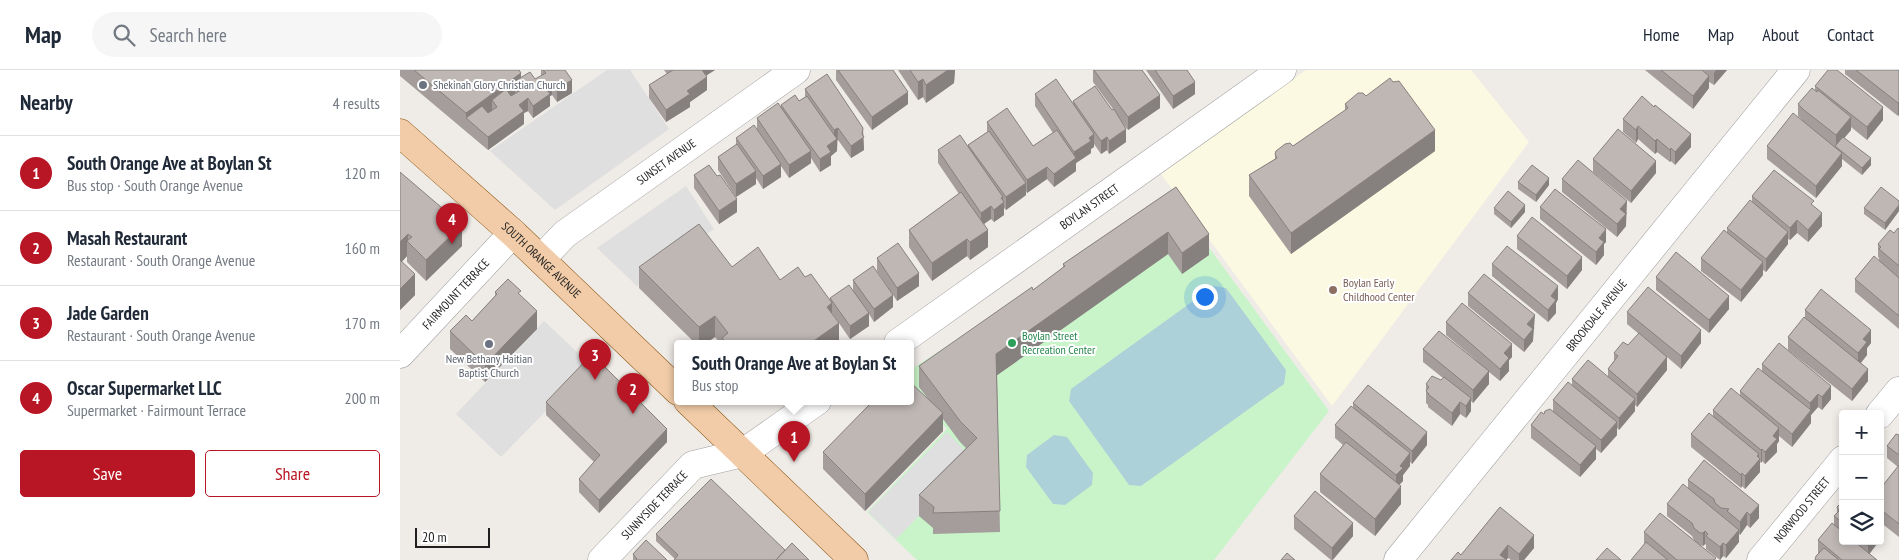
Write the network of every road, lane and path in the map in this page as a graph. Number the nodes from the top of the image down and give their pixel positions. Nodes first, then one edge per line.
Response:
1 (796, 70) edge
2 (1282, 70) edge
3 (1796, 70) edge
4 (400, 133) edge
5 (513, 233) junction
6 (541, 259) junction
7 (902, 340) edge
8 (400, 354) edge
9 (674, 386) edge
10 (1899, 391) edge
11 (692, 405) edge
12 (811, 405) edge
13 (1883, 410) edge
14 (743, 453) junction
15 (1839, 465) edge
16 (602, 560) edge
17 (854, 560) edge
18 (1398, 560) edge
19 (1762, 560) edge

1 - 6 street, SUNSET AVENUE
2 - 7 street, BOYLAN STREET
3 - 18 street, BROOKDALE AVENUE
4 - 5 main road, SOUTH ORANGE AVENUE
5 - 6 main road, SOUTH ORANGE AVENUE
5 - 8 street, FAIRMOUNT TERRACE
6 - 9 main road, SOUTH ORANGE AVENUE
10 - 13 street
11 - 14 main road
12 - 14 street
14 - 16 street, SUNNYSIDE TERRACE
14 - 17 main road
15 - 19 street, NORWOOD STREET

